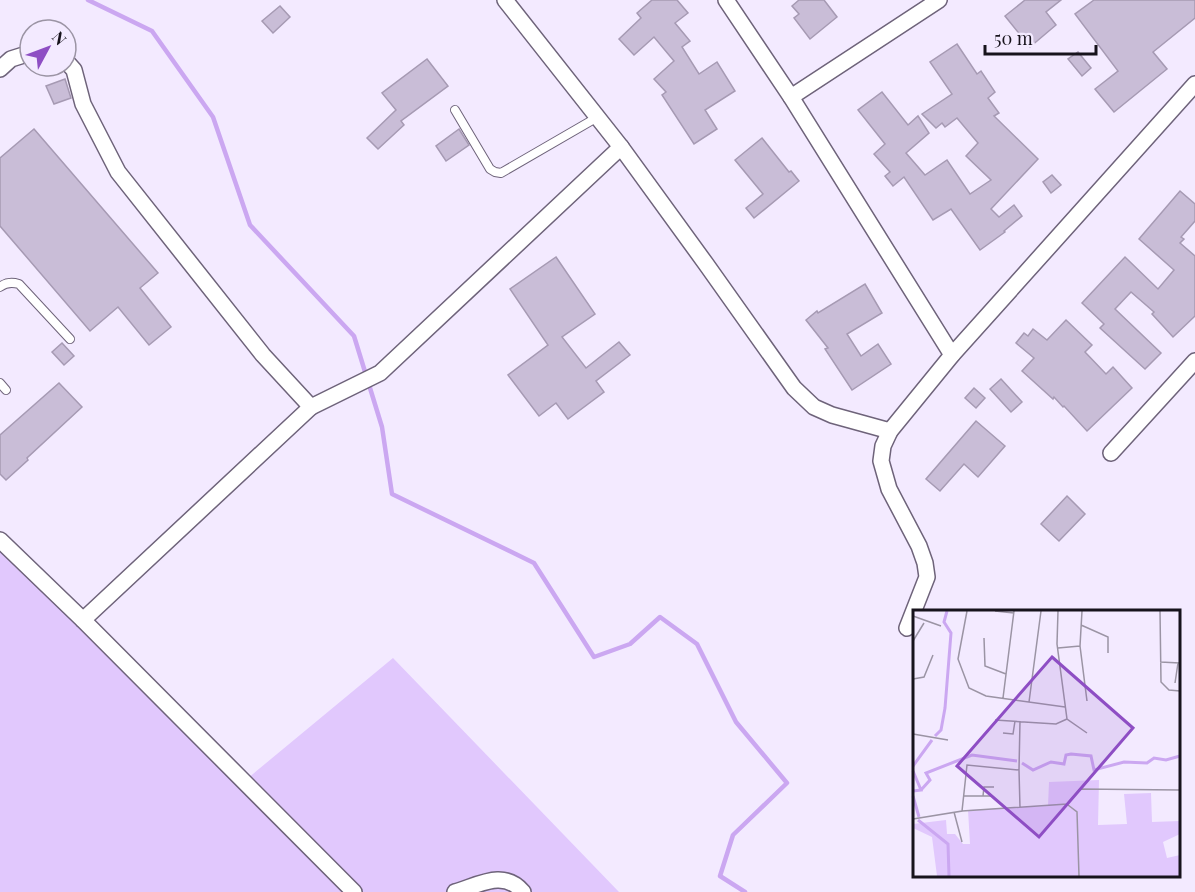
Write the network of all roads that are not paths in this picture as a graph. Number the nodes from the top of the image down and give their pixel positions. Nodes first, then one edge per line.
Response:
1 (505, 0) edge
2 (726, 0) edge
3 (939, 0) edge
4 (18, 57) edge
5 (0, 69) edge
6 (76, 78) edge
7 (1195, 84) edge
8 (791, 97) junction
9 (455, 110) dead end
10 (596, 118) junction
11 (621, 147) junction
12 (0, 287) edge
13 (70, 339) dead end
14 (952, 355) junction
15 (1195, 361) edge
16 (317, 403) junction
17 (890, 431) junction
18 (1112, 453) dead end
19 (0, 540) edge
20 (914, 610) edge
21 (913, 613) edge
22 (83, 620) junction
23 (907, 628) dead end
24 (354, 892) edge
25 (455, 892) edge
26 (523, 892) edge

1 - 10 street
2 - 8 street
3 - 8 street
4 - 5 street
6 - 16 street
7 - 14 street
8 - 14 street
9 - 10 lane
10 - 11 street
11 - 16 street
11 - 17 street
12 - 13 lane
14 - 17 street
15 - 18 street
16 - 22 street
17 - 20 street
19 - 22 street
21 - 23 street
22 - 24 street
25 - 26 street

